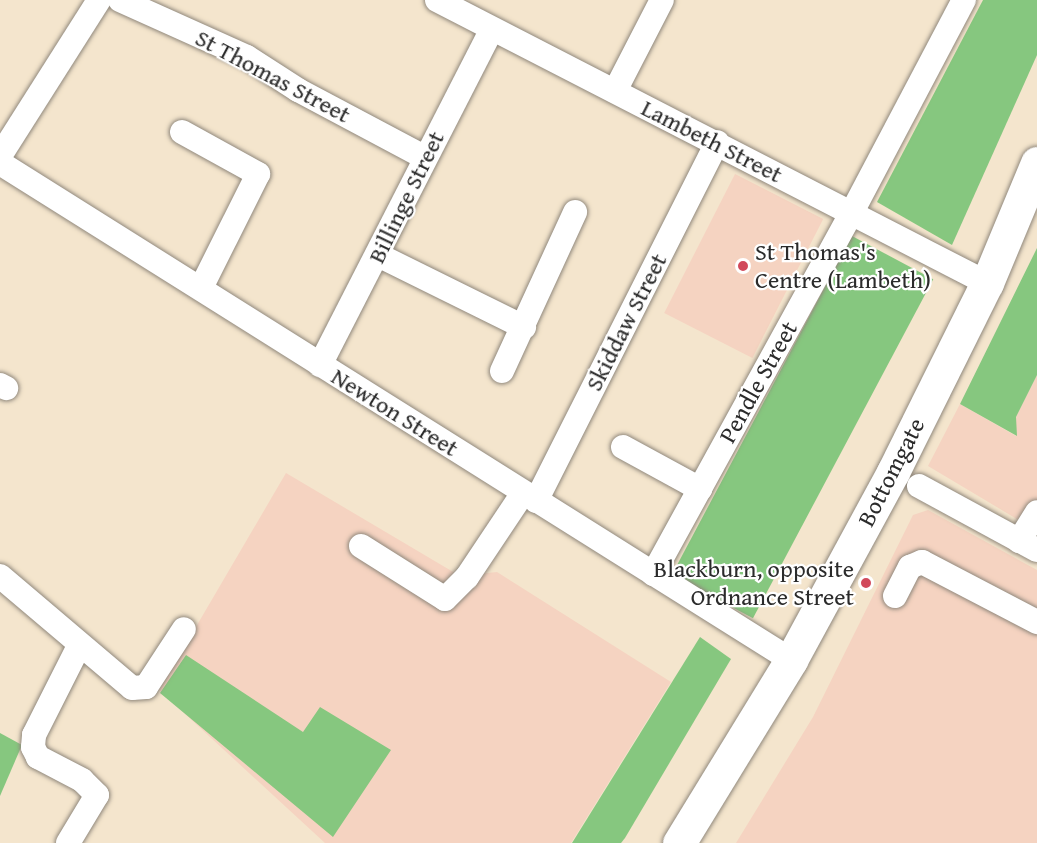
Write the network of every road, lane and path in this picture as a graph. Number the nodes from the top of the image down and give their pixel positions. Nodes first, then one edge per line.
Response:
1 (99, 0) edge
2 (120, 0) edge
3 (437, 0) edge
4 (662, 0) edge
5 (964, 0) edge
6 (492, 29) junction
7 (615, 91) junction
8 (182, 132) dead end
9 (717, 142) junction
10 (0, 156) edge
11 (424, 157) junction
12 (0, 163) edge
13 (1037, 163) edge
14 (575, 212) dead end
15 (851, 214) junction
16 (378, 255) junction
17 (987, 283) junction
18 (201, 288) junction
19 (524, 327) junction
20 (320, 365) junction
21 (502, 371) dead end
22 (623, 447) dead end
23 (919, 486) dead end
24 (700, 489) junction
25 (529, 497) junction
26 (1037, 512) edge
27 (361, 546) dead end
28 (1028, 546) edge
29 (653, 574) junction
30 (0, 576) edge
31 (895, 596) dead end
32 (1037, 622) edge
33 (184, 628) dead end
34 (79, 646) junction
35 (791, 660) junction
36 (68, 843) edge
37 (679, 843) edge

1 - 10 street
2 - 11 street, St Thomas Street
3 - 6 street, Lambeth Street
4 - 7 street
5 - 15 street, Pendle Street
6 - 7 street, Lambeth Street
6 - 11 street, Billinge Street
7 - 9 street, Lambeth Street
8 - 18 street
9 - 15 street, Lambeth Street
9 - 25 street, Skiddaw Street
11 - 16 street, Billinge Street
12 - 18 street, Newton Street
13 - 17 highway, Bottomgate
14 - 19 street
15 - 17 street, Lambeth Street
15 - 24 street, Pendle Street
16 - 19 street
16 - 20 street, Billinge Street
17 - 35 highway, Bottomgate
18 - 20 street, Newton Street
19 - 21 street
20 - 25 street, Newton Street
22 - 24 street
23 - 28 street
24 - 29 street, Pendle Street
25 - 27 street, Skiddaw Street
25 - 29 street, Newton Street
26 - 28 street
29 - 35 street, Newton Street
30 - 34 street
31 - 32 street
33 - 34 street
34 - 36 street
35 - 37 highway, Bottomgate

